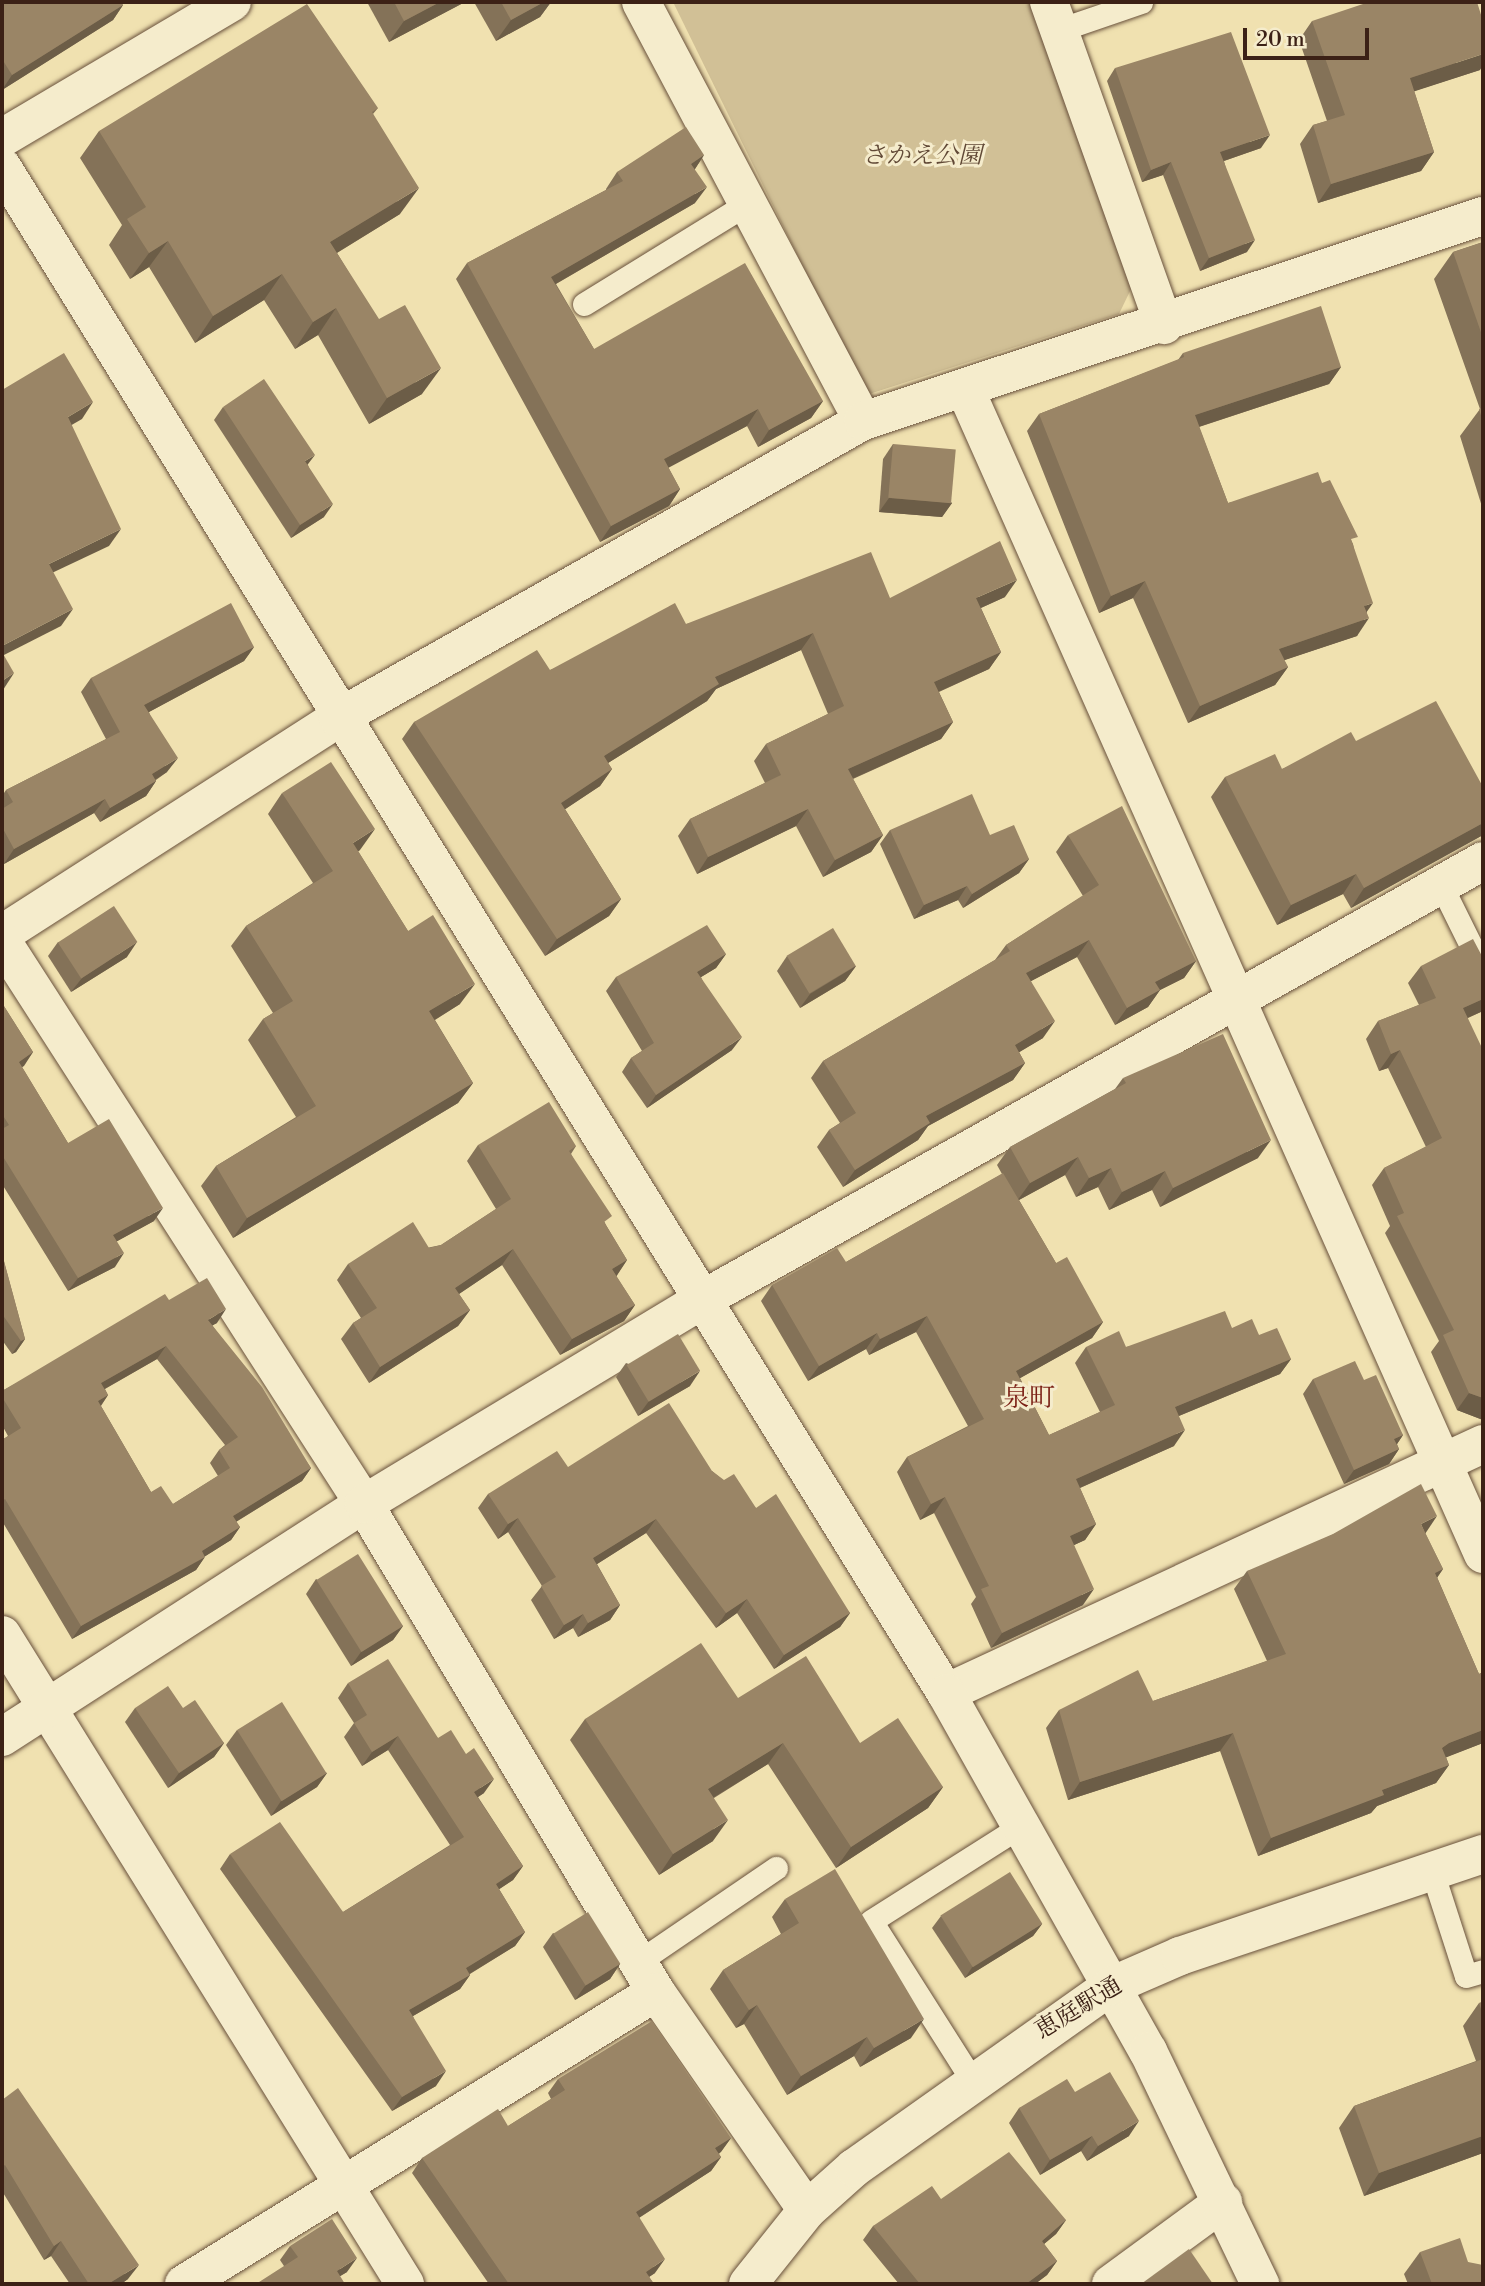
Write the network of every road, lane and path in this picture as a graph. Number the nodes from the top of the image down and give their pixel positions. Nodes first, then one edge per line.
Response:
1 (232, 2) edge
2 (641, 2) edge
3 (1141, 2) edge
4 (1054, 16) edge
5 (2, 138) edge
6 (4, 174) edge
7 (748, 203) junction
8 (1483, 216) edge
9 (584, 304) dead end
10 (1164, 325) junction
11 (965, 389) junction
12 (863, 421) junction
13 (338, 718) junction
14 (1483, 862) edge
15 (1441, 885) junction
16 (2, 934) edge
17 (2, 940) edge
18 (1483, 970) edge
19 (1237, 997) junction
20 (705, 1298) junction
21 (1483, 1444) edge
22 (1444, 1461) junction
23 (364, 1504) junction
24 (1483, 1554) edge
25 (2, 1635) edge
26 (946, 1693) junction
27 (48, 1710) junction
28 (2, 1737) edge
29 (1022, 1825) junction
30 (1483, 1854) edge
31 (776, 1868) dead end
32 (1432, 1871) junction
33 (1483, 1970) edge
34 (647, 1977) junction
35 (1111, 1986) junction
36 (972, 2080) junction
37 (342, 2186) junction
38 (1223, 2202) junction
39 (807, 2210) junction
40 (184, 2284) edge
41 (405, 2284) edge
42 (748, 2284) edge
43 (1111, 2284) edge
44 (1260, 2284) edge

1 - 5 street
2 - 7 street
3 - 4 lane
4 - 10 street
6 - 13 street
7 - 9 lane
7 - 12 street
8 - 10 street
10 - 11 street
11 - 12 street
11 - 19 street
12 - 13 street
13 - 16 street
13 - 20 street
14 - 15 street
15 - 18 lane
15 - 19 street
17 - 23 street
19 - 20 street
19 - 22 street
20 - 23 street
20 - 26 street
21 - 22 street
22 - 24 street
22 - 26 street
23 - 27 street
23 - 34 street
25 - 27 street
26 - 29 street
27 - 28 street
27 - 37 street
29 - 35 street
29 - 36 lane
30 - 32 street, 恵庭駅通
31 - 34 lane
32 - 33 lane
32 - 35 street, 恵庭駅通
34 - 37 street
34 - 39 street
35 - 36 street, 恵庭駅通
35 - 38 street
36 - 39 street, 恵庭駅通
37 - 40 street
37 - 41 street
38 - 43 street
38 - 44 street
39 - 42 street, 恵庭駅通

